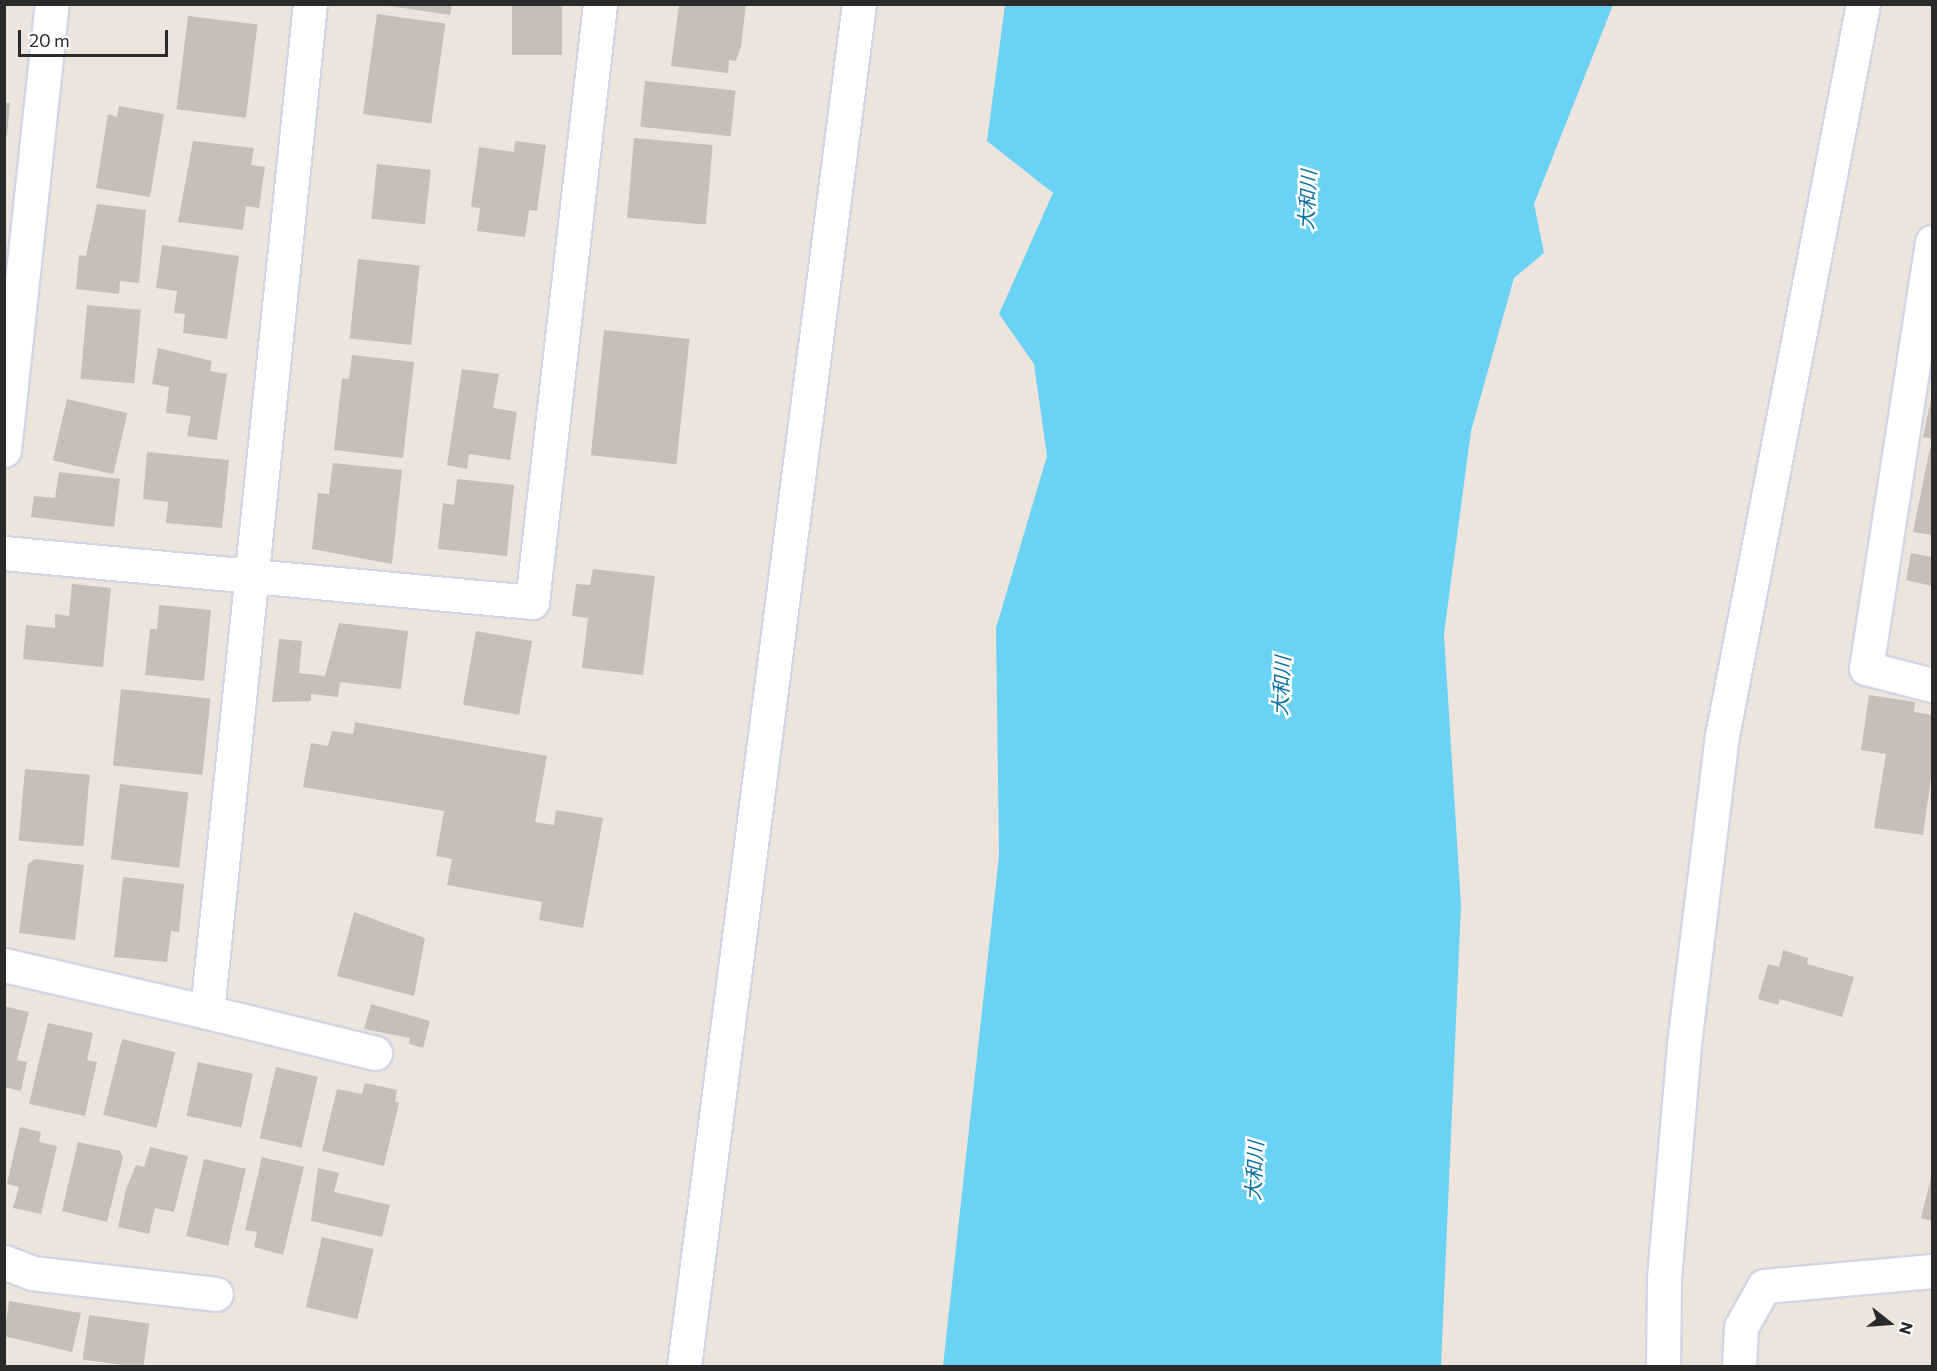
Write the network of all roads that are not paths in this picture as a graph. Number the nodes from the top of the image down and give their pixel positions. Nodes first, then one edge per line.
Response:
1 (52, 4) edge
2 (310, 4) edge
3 (600, 4) edge
4 (860, 4) edge
5 (1863, 4) edge
6 (1932, 242) edge
7 (4, 450) edge
8 (4, 553) edge
9 (256, 578) junction
10 (1932, 685) edge
11 (4, 965) edge
12 (207, 1012) junction
13 (375, 1053) dead end
14 (4, 1262) edge
15 (1932, 1271) edge
16 (216, 1294) dead end
17 (684, 1366) edge
18 (1663, 1366) edge
19 (1739, 1366) edge

1 - 7 street
2 - 9 street
3 - 9 street
4 - 17 street
5 - 18 street
6 - 10 street
8 - 9 street
9 - 12 street
11 - 12 street
12 - 13 street
14 - 16 street
15 - 19 street

